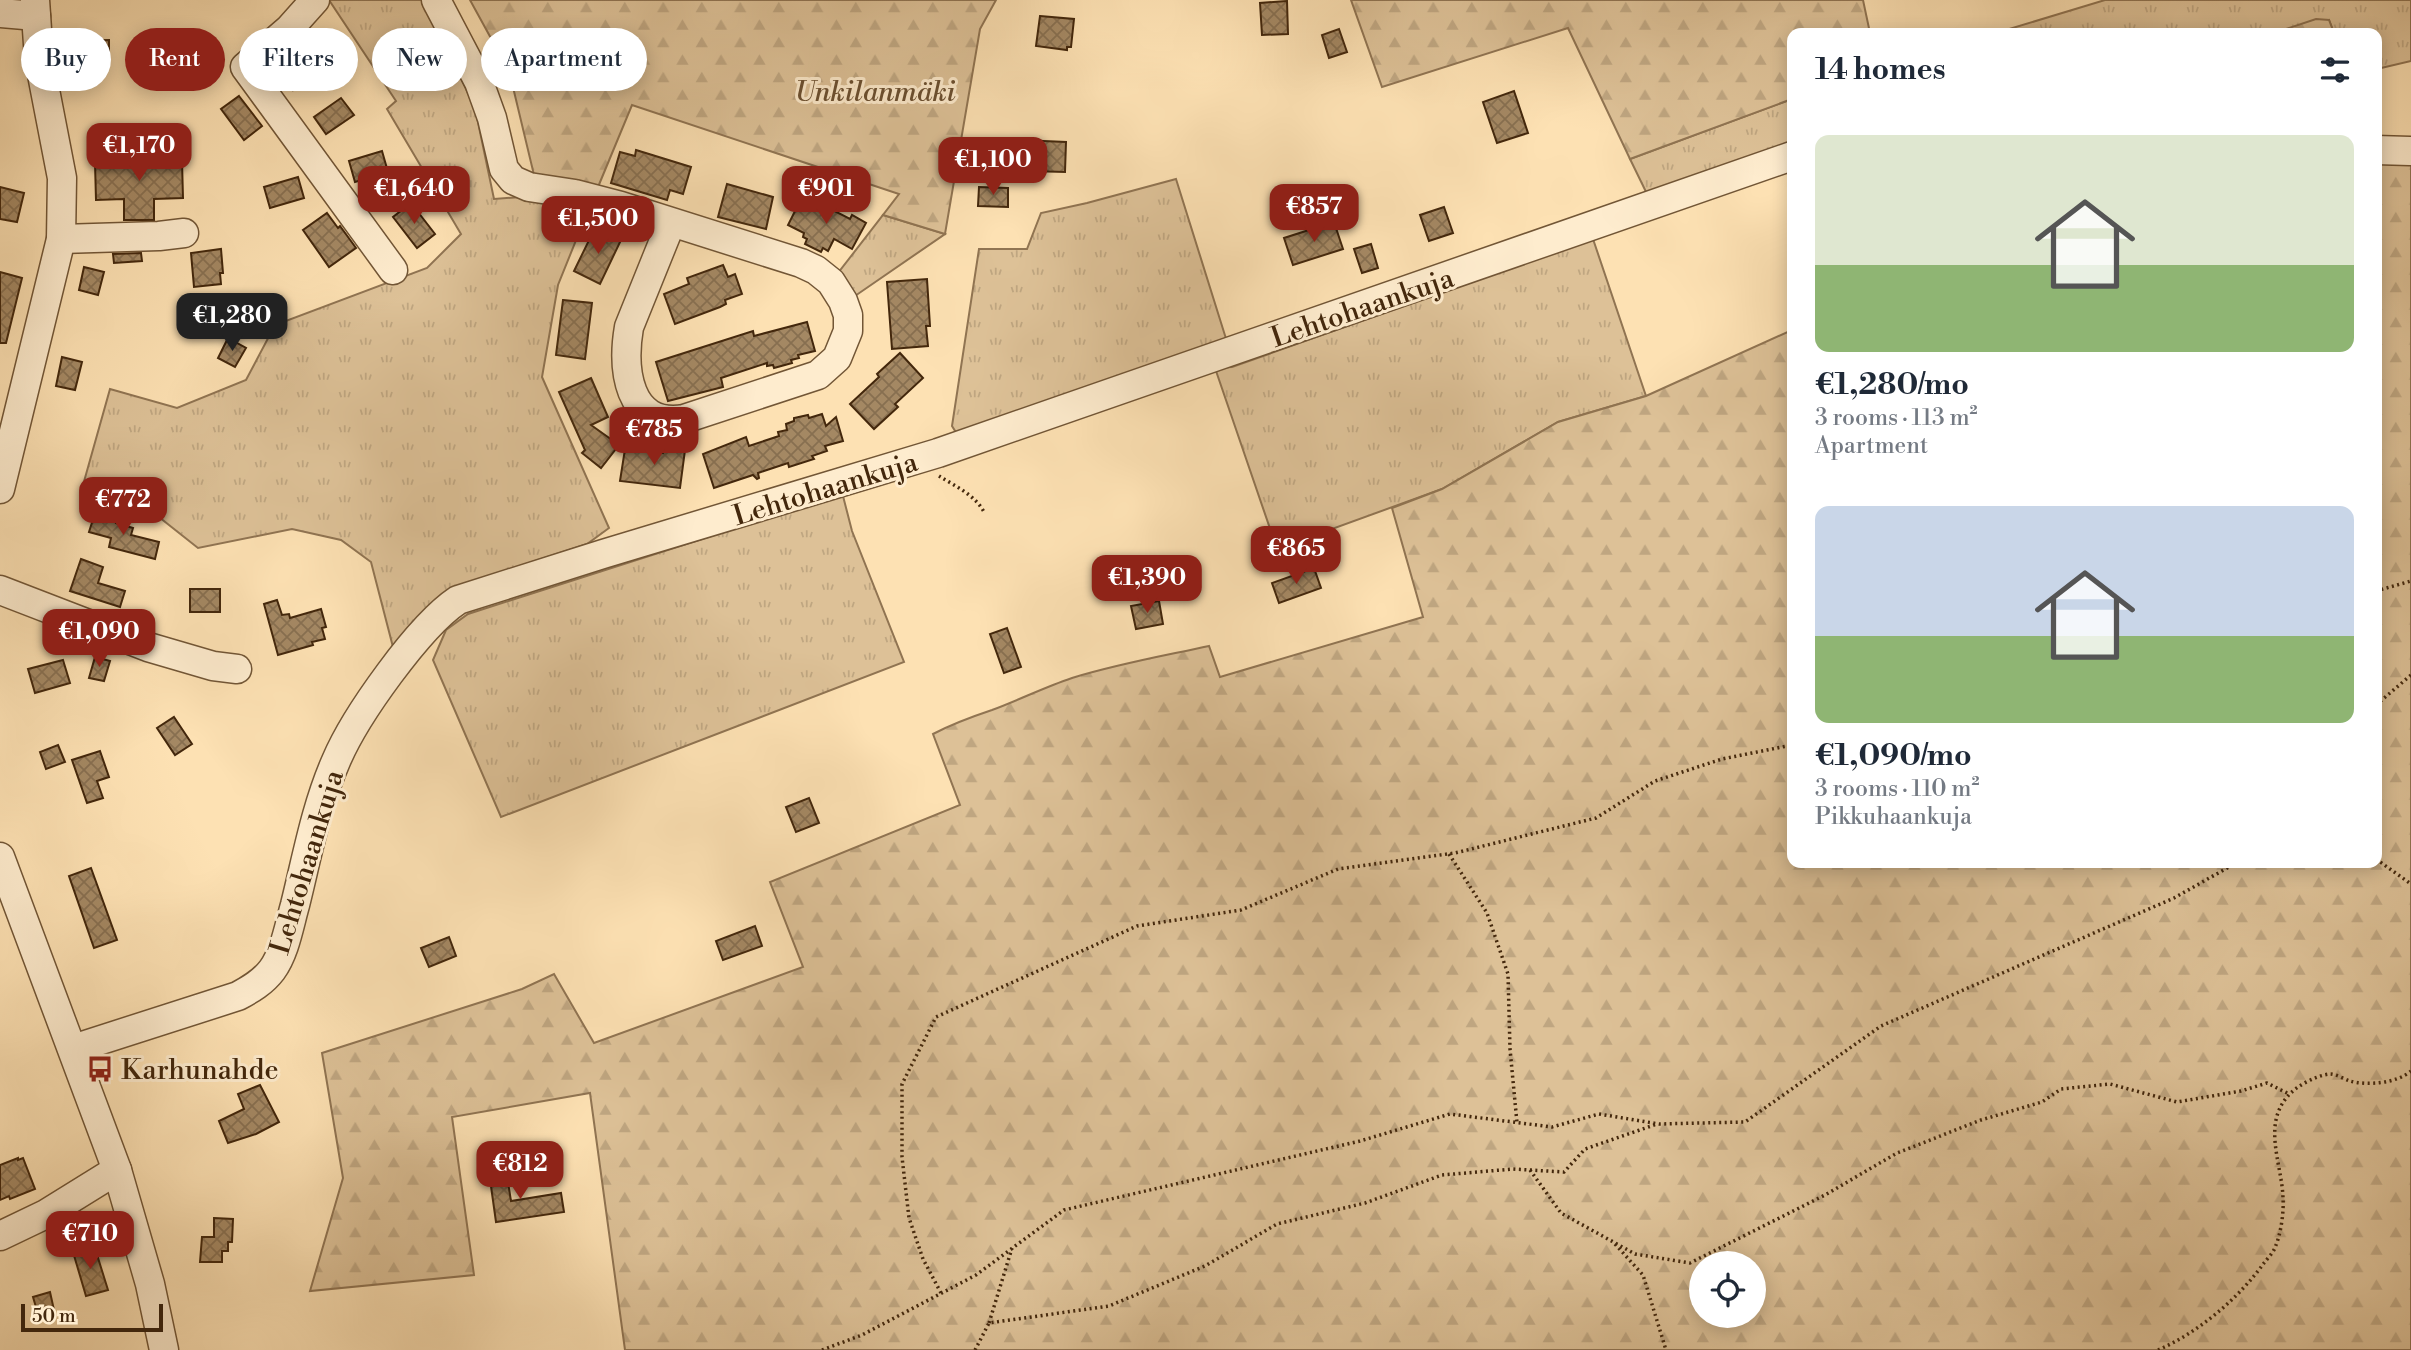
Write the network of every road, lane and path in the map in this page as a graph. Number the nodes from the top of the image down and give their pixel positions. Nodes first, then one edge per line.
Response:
1 (315, 0) edge
2 (436, 0) edge
3 (36, 8) edge
4 (0, 13) edge
5 (2382, 150) edge
6 (2410, 151) edge
7 (1787, 158) edge
8 (671, 223) junction
9 (184, 233) dead end
10 (61, 239) junction
11 (393, 270) dead end
12 (921, 459) junction
13 (0, 489) edge
14 (985, 514) dead end
15 (2411, 581) edge
16 (2382, 589) edge
17 (0, 590) edge
18 (237, 669) dead end
19 (2411, 675) edge
20 (2382, 700) edge
21 (1787, 746) edge
22 (1449, 854) junction
23 (0, 857) edge
24 (2382, 863) edge
25 (2227, 868) edge
26 (2411, 884) edge
27 (73, 1049) junction
28 (2411, 1070) edge
29 (2289, 1094) junction
30 (1517, 1123) junction
31 (1659, 1124) junction
32 (117, 1170) junction
33 (1530, 1170) junction
34 (0, 1236) edge
35 (1613, 1242) junction
36 (1013, 1248) junction
37 (941, 1293) junction
38 (989, 1323) junction
39 (164, 1350) edge
40 (822, 1350) edge
41 (975, 1350) edge
42 (1666, 1350) edge
43 (2158, 1350) edge

1 - 11 street
2 - 8 street
3 - 4 street
3 - 10 street
5 - 6 street
7 - 12 street, Lehtohaankuja
8 - 8 street
9 - 10 street
10 - 13 street
12 - 14 path
12 - 27 street, Lehtohaankuja
15 - 16 path
17 - 18 street
19 - 20 path
21 - 22 path
22 - 30 path
22 - 37 path
23 - 27 street
24 - 26 path
25 - 31 path
27 - 32 street
28 - 29 path
29 - 35 path
29 - 43 path
30 - 31 path
30 - 36 path
31 - 33 path
32 - 34 street
32 - 39 street
33 - 35 path
33 - 38 path
35 - 42 path
36 - 37 path
36 - 38 path
37 - 40 path
38 - 41 path

